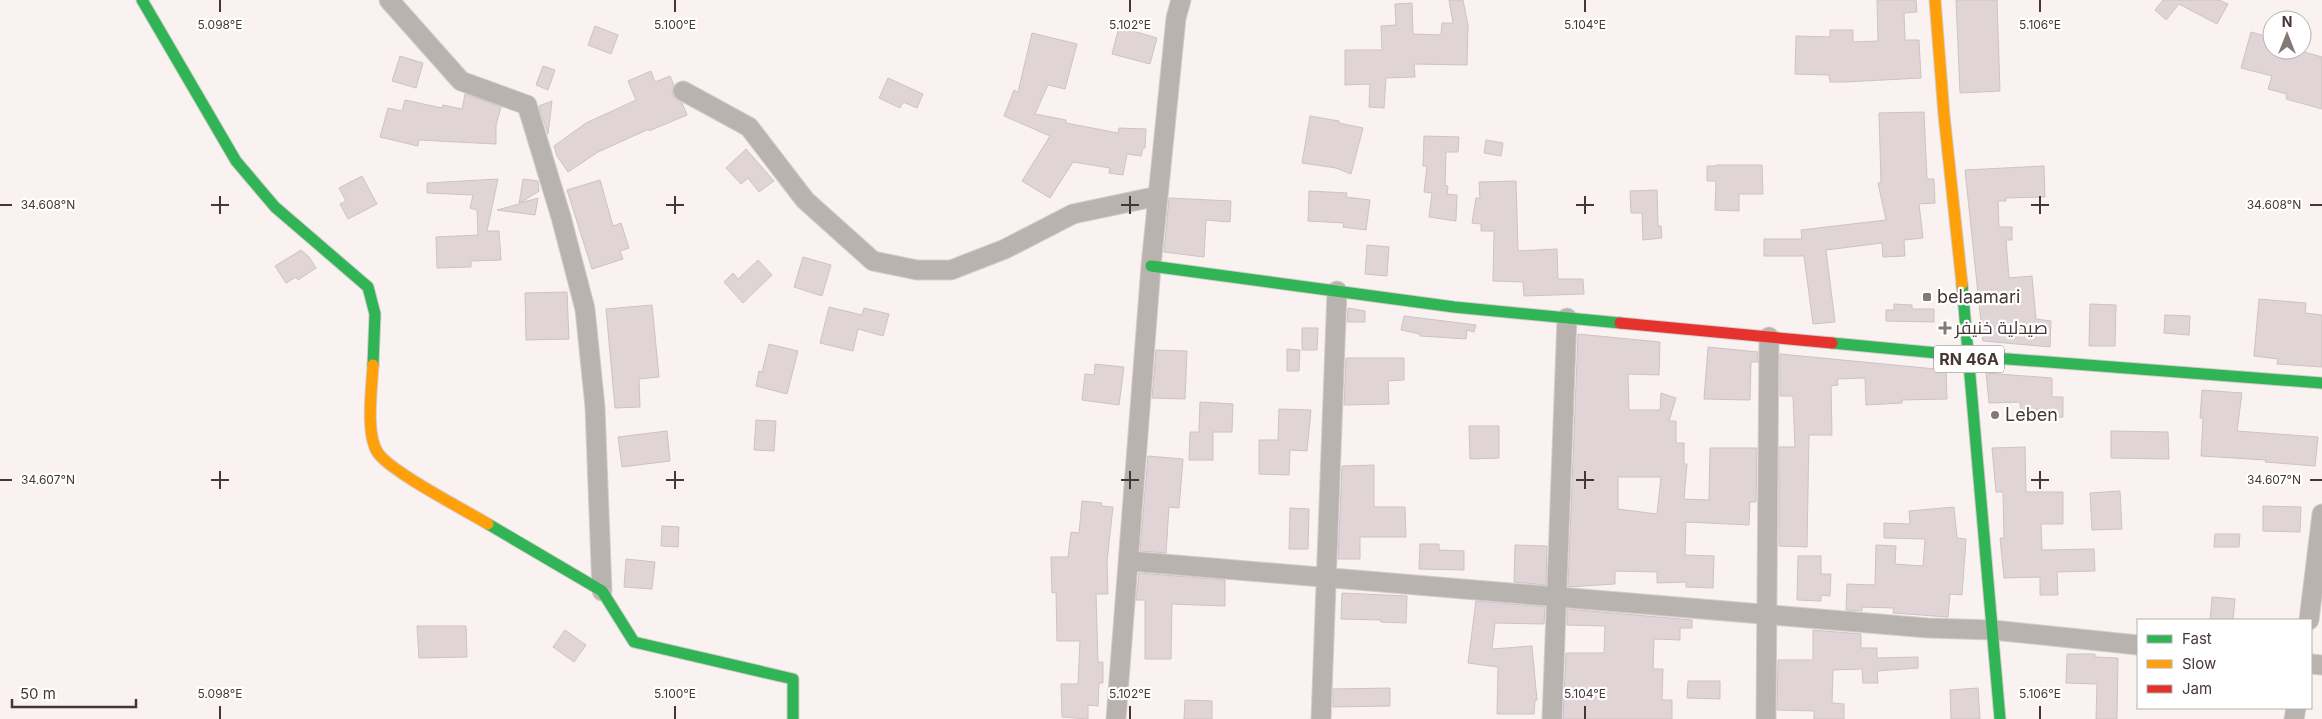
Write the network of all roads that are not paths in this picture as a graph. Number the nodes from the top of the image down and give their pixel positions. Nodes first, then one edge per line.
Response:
1 (142, 0) edge
2 (389, 0) edge
3 (1181, 0) edge
4 (1935, 0) edge
5 (683, 91) dead end
6 (1158, 196) junction
7 (1151, 266) junction
8 (1337, 291) junction
9 (1567, 318) junction
10 (1769, 337) junction
11 (1969, 356) junction
12 (2322, 383) edge
13 (2322, 514) edge
14 (1129, 561) junction
15 (1326, 577) junction
16 (602, 591) junction
17 (1557, 597) junction
18 (1767, 614) junction
19 (2309, 619) edge
20 (1993, 630) junction
21 (2137, 645) edge
22 (793, 719) edge
23 (1116, 719) edge
24 (1321, 719) edge
25 (1552, 719) edge
26 (1766, 719) edge
27 (2000, 719) edge

1 - 16 street
2 - 16 street
3 - 6 street
4 - 11 street, RN 46A
5 - 6 street
6 - 7 street
7 - 8 street
7 - 14 street
8 - 9 street
8 - 15 street
9 - 10 street
9 - 17 street
10 - 11 street
10 - 18 street
11 - 12 street
11 - 20 street, RN 46A
13 - 19 street
14 - 15 street
14 - 23 street
15 - 17 street
15 - 24 street
16 - 22 street
17 - 18 street
17 - 25 street
18 - 20 street
18 - 26 street
20 - 21 street
20 - 27 street, RN 46A

